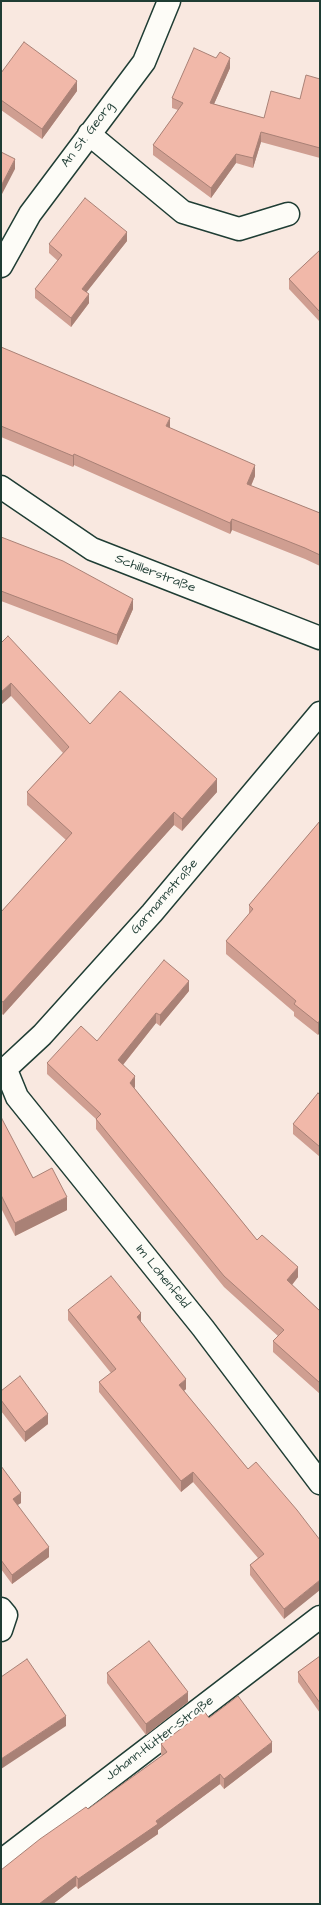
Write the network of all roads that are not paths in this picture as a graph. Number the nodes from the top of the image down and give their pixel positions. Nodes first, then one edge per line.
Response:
1 (169, 1) edge
2 (89, 134) junction
3 (288, 214) dead end
4 (1, 266) edge
5 (1, 487) edge
6 (320, 638) edge
7 (320, 713) edge
8 (3, 1072) edge
9 (320, 1483) edge
10 (1, 1608) edge
11 (320, 1617) edge
12 (1, 1630) edge
13 (1, 1861) edge

1 - 2 street, An St. Georg
2 - 3 street
2 - 4 street, An St. Georg
5 - 6 street, Schillerstraße
7 - 8 street, Garmannstraße
8 - 9 street, Im Lohenfeld
10 - 12 street
11 - 13 street, Johann-Hütter-Straße

